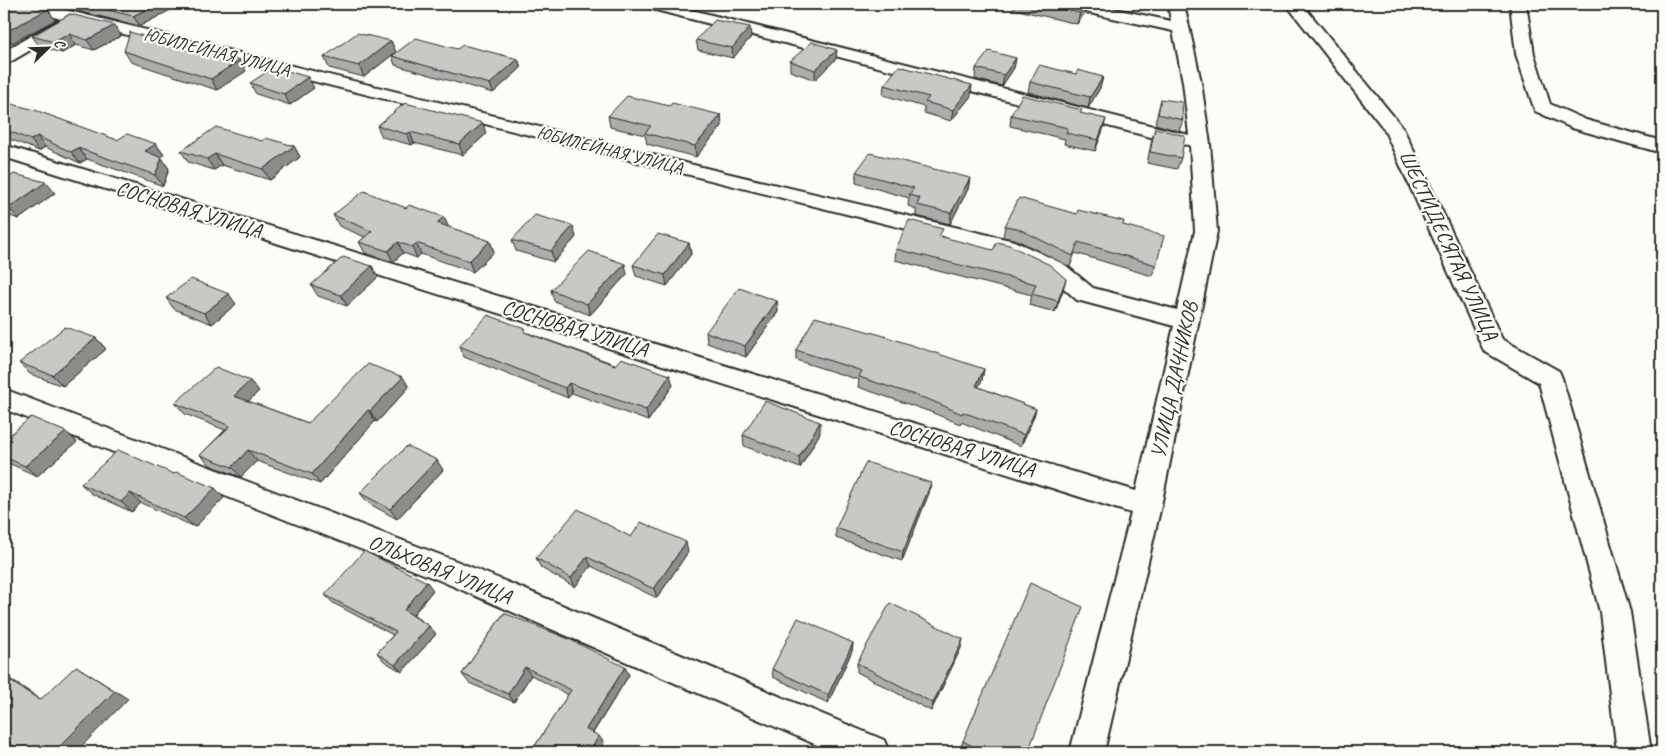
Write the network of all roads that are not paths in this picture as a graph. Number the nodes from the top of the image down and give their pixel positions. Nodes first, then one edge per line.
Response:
1 (22, 4) edge
2 (650, 4) edge
3 (1071, 4) edge
4 (1176, 4) edge
5 (1294, 4) edge
6 (1518, 4) edge
7 (75, 17) junction
8 (1181, 28) junction
9 (4, 58) edge
10 (1200, 144) junction
11 (1662, 147) edge
12 (4, 151) edge
13 (1186, 322) junction
14 (4, 399) edge
15 (1147, 506) junction
16 (872, 752) edge
17 (1087, 752) edge
18 (1634, 752) edge

1 - 7 street, ЮБИЛЕЙНАЯ УЛИЦА
2 - 10 street
3 - 8 street
4 - 8 street, УЛИЦА ДАЧНИКОВ
5 - 18 street, ШЕСТИДЕСЯТАЯ УЛИЦА
6 - 11 street
7 - 9 street
7 - 13 street, ЮБИЛЕЙНАЯ УЛИЦА
8 - 10 street, УЛИЦА ДАЧНИКОВ
10 - 13 street, УЛИЦА ДАЧНИКОВ
12 - 15 street, СОСНОВАЯ УЛИЦА
13 - 15 street, УЛИЦА ДАЧНИКОВ
14 - 16 street, ОЛЬХОВАЯ УЛИЦА
15 - 17 street, УЛИЦА ДАЧНИКОВ

